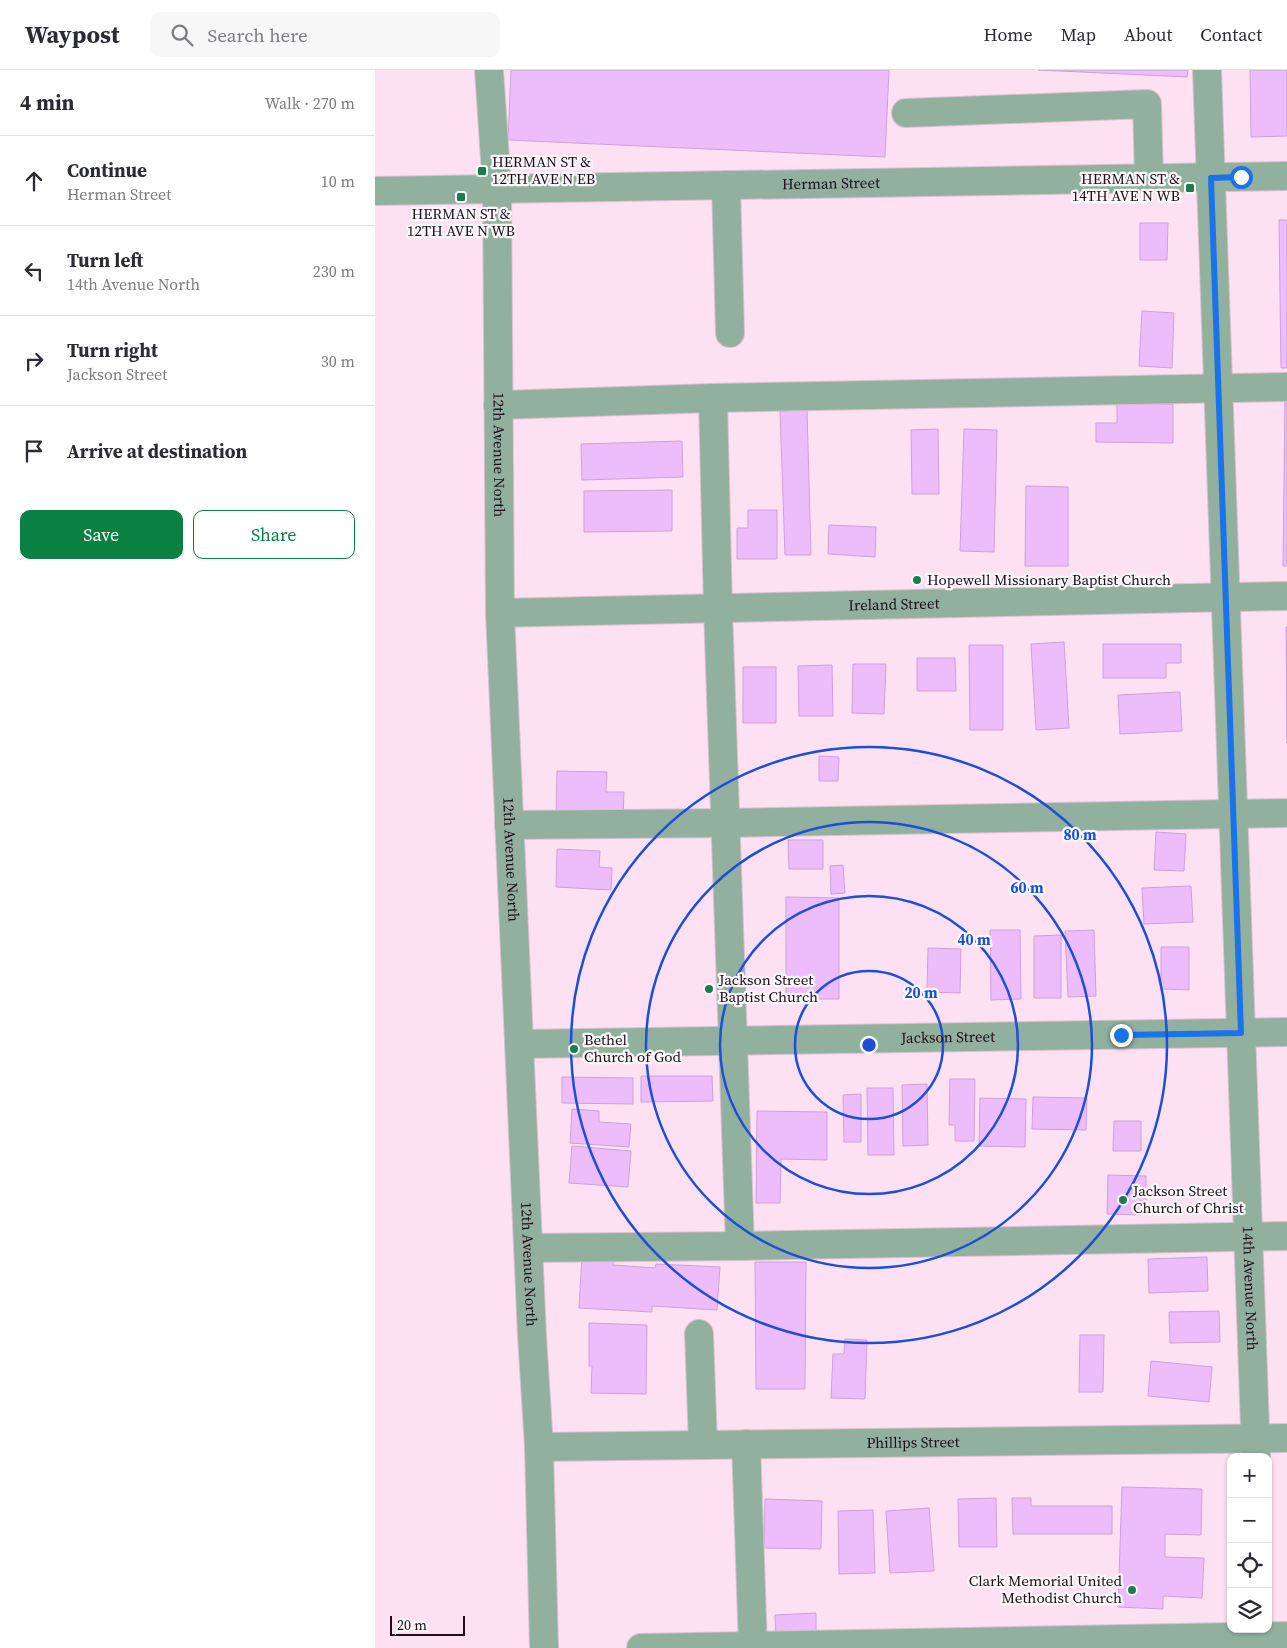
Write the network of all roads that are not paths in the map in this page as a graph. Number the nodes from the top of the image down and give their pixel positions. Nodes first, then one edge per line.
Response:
1 (489, 70) edge
2 (1207, 70) edge
3 (906, 113) dead end
4 (1287, 176) edge
5 (1211, 178) junction
6 (1149, 179) junction
7 (726, 185) junction
8 (497, 189) junction
9 (375, 190) edge
10 (730, 333) dead end
11 (1287, 386) edge
12 (1218, 388) junction
13 (713, 398) junction
14 (498, 405) junction
15 (1287, 596) edge
16 (1226, 597) junction
17 (718, 609) junction
18 (500, 613) junction
19 (1287, 813) edge
20 (1233, 815) junction
21 (726, 823) junction
22 (509, 825) junction
23 (1287, 1032) edge
24 (1241, 1033) junction
25 (733, 1041) junction
26 (519, 1044) junction
27 (1248, 1236) junction
28 (1287, 1236) edge
29 (739, 1246) junction
30 (528, 1248) junction
31 (699, 1334) dead end
32 (1287, 1438) edge
33 (746, 1444) junction
34 (703, 1445) junction
35 (539, 1447) junction
36 (1256, 1447) edge
37 (1269, 1638) edge
38 (1173, 1643) edge
39 (1209, 1643) edge
40 (753, 1647) edge
41 (544, 1648) edge
42 (641, 1648) edge

1 - 8 street, 12th Avenue North
2 - 5 street, 14th Avenue North
3 - 6 street
4 - 5 street, Herman Street
5 - 6 street, Herman Street
5 - 12 street, 14th Avenue North
6 - 7 street, Herman Street
7 - 8 street, Herman Street
7 - 10 street
8 - 9 street, Herman Street
8 - 14 street, 12th Avenue North
11 - 12 street
12 - 13 street
12 - 16 street, 14th Avenue North
13 - 14 street
13 - 17 street
14 - 18 street, 12th Avenue North
15 - 16 street, Ireland Street
16 - 17 street, Ireland Street
16 - 20 street, 14th Avenue North
17 - 18 street, Ireland Street
17 - 21 street
18 - 22 street, 12th Avenue North
19 - 20 street
20 - 21 street
20 - 24 street, 14th Avenue North
21 - 22 street
21 - 25 street
22 - 26 street, 12th Avenue North
23 - 24 street, Jackson Street
24 - 25 street, Jackson Street
24 - 27 street, 14th Avenue North
25 - 26 street, Jackson Street
25 - 29 street
26 - 30 street, 12th Avenue North
27 - 28 street
27 - 29 street
27 - 36 street, 14th Avenue North
29 - 30 street
30 - 35 street, 12th Avenue North
31 - 34 street
32 - 36 street, Phillips Street
33 - 34 street, Phillips Street
33 - 36 street, Phillips Street
33 - 40 street
34 - 35 street, Phillips Street
35 - 41 street, 12th Avenue North
37 - 39 street
38 - 39 street
38 - 40 street
40 - 42 street

